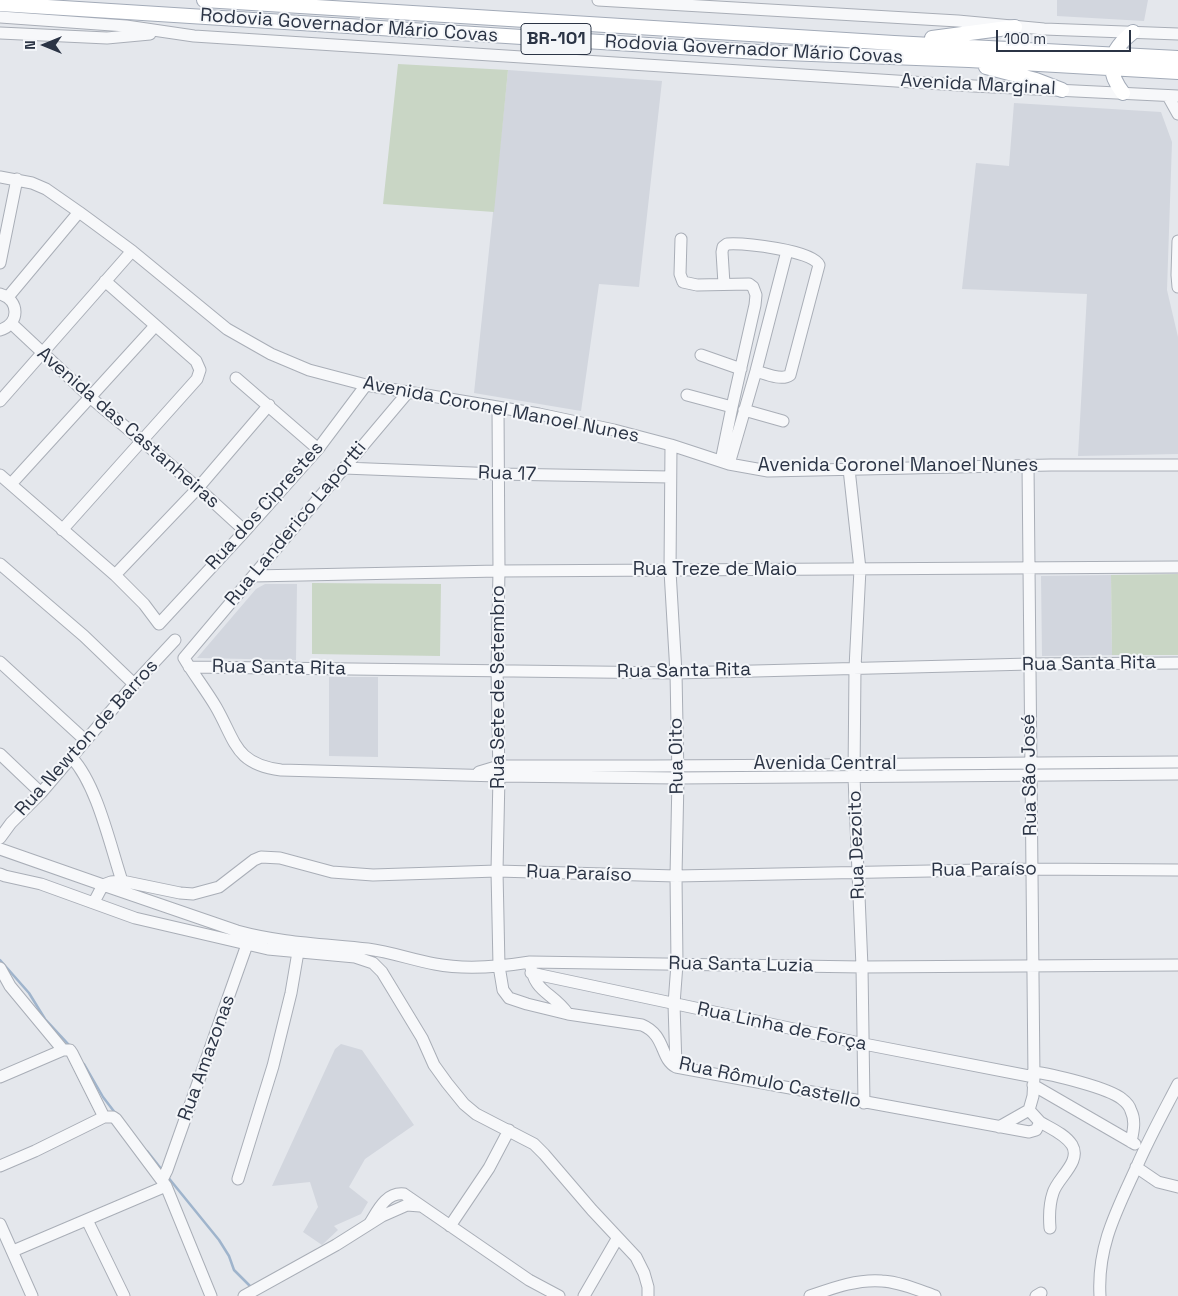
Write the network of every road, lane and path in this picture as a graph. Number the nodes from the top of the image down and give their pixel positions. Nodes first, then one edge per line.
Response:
1 (204, 0) edge
2 (598, 0) edge
3 (0, 4) edge
4 (0, 17) edge
5 (1015, 27) junction
6 (0, 32) edge
7 (167, 32) junction
8 (1133, 32) junction
9 (1178, 34) edge
10 (894, 43) junction
11 (1178, 58) edge
12 (969, 60) junction
13 (1113, 61) junction
14 (1178, 72) edge
15 (1062, 90) junction
16 (1123, 93) junction
17 (1173, 96) edge
18 (1178, 114) edge
19 (0, 177) edge
20 (17, 179) junction
21 (79, 212) junction
22 (681, 239) dead end
23 (1178, 241) edge
24 (1, 246) edge
25 (132, 251) junction
26 (787, 251) junction
27 (0, 263) edge
28 (105, 281) junction
29 (724, 284) junction
30 (1178, 286) edge
31 (4, 295) edge
32 (12, 324) junction
33 (155, 326) junction
34 (0, 330) edge
35 (43, 353) junction
36 (701, 355) dead end
37 (741, 369) junction
38 (756, 371) junction
39 (236, 378) dead end
40 (366, 384) junction
41 (409, 391) junction
42 (687, 395) dead end
43 (91, 398) junction
44 (0, 401) edge
45 (270, 406) junction
46 (498, 407) junction
47 (732, 407) junction
48 (744, 410) junction
49 (783, 421) dead end
50 (140, 440) junction
51 (671, 445) junction
52 (318, 449) junction
53 (725, 463) junction
54 (1028, 465) junction
55 (1178, 465) edge
56 (344, 468) junction
57 (849, 469) junction
58 (498, 474) junction
59 (0, 475) edge
60 (670, 477) junction
61 (11, 484) junction
62 (198, 488) junction
63 (62, 530) junction
64 (246, 531) junction
65 (0, 564) edge
66 (1029, 567) junction
67 (1178, 567) edge
68 (860, 569) junction
69 (499, 571) junction
70 (670, 571) junction
71 (115, 575) junction
72 (253, 576) junction
73 (175, 640) dead end
74 (0, 662) edge
75 (187, 662) junction
76 (1178, 663) edge
77 (1030, 664) junction
78 (855, 668) junction
79 (497, 670) junction
80 (676, 673) junction
81 (134, 684) junction
82 (85, 740) junction
83 (0, 754) edge
84 (72, 758) junction
85 (1178, 762) edge
86 (678, 765) junction
87 (854, 765) junction
88 (1030, 768) junction
89 (499, 771) junction
90 (1178, 774) edge
91 (678, 778) junction
92 (854, 778) junction
93 (41, 793) junction
94 (0, 838) edge
95 (0, 850) edge
96 (1032, 869) junction
97 (1178, 870) edge
98 (497, 871) junction
99 (859, 873) junction
100 (0, 874) edge
101 (676, 876) junction
102 (122, 881) junction
103 (104, 885) junction
104 (94, 902) junction
105 (249, 940) junction
106 (303, 948) junction
107 (677, 964) junction
108 (1032, 965) junction
109 (1178, 965) edge
110 (499, 966) junction
111 (862, 967) junction
112 (0, 968) edge
113 (530, 968) junction
114 (5, 988) edge
115 (674, 1004) junction
116 (568, 1014) junction
117 (864, 1044) junction
118 (63, 1050) junction
119 (676, 1068) junction
120 (0, 1077) edge
121 (1033, 1078) junction
122 (1178, 1084) edge
123 (864, 1103) junction
124 (1029, 1110) junction
125 (104, 1117) junction
126 (1040, 1122) junction
127 (999, 1127) junction
128 (509, 1130) junction
129 (1131, 1142) junction
130 (1144, 1149) junction
131 (0, 1166) edge
132 (1136, 1167) junction
133 (164, 1179) junction
134 (238, 1179) dead end
135 (1178, 1187) edge
136 (87, 1220) junction
137 (0, 1224) edge
138 (450, 1226) junction
139 (1050, 1228) dead end
140 (616, 1238) junction
141 (13, 1251) junction
142 (32, 1296) edge
143 (124, 1296) edge
144 (212, 1296) edge
145 (244, 1296) edge
146 (559, 1296) edge
147 (584, 1296) edge
148 (648, 1296) edge
149 (810, 1296) edge
150 (935, 1296) edge
151 (1100, 1296) edge

1 - 10 main road, Rodovia Governador Mário Covas / BR-101
2 - 5 street
3 - 12 main road, Rodovia Governador Mário Covas / BR-101
4 - 7 street, Avenida Marginal
5 - 8 street
5 - 10 main road
6 - 7 street
7 - 15 street, Avenida Marginal
8 - 9 street
8 - 13 main road
10 - 13 main road, Rodovia Governador Mário Covas / BR-101
11 - 13 main road, Rodovia Governador Mário Covas / BR-101
12 - 13 main road, Rodovia Governador Mário Covas / BR-101
12 - 15 main road
13 - 14 main road, Rodovia Governador Mário Covas / BR-101
13 - 16 main road
15 - 16 street, Avenida Marginal
16 - 17 street, Avenida Marginal
17 - 18 street
19 - 20 street, Avenida Coronel Manoel Nunes
20 - 21 street, Avenida Coronel Manoel Nunes
20 - 24 street
21 - 25 street, Avenida Coronel Manoel Nunes
21 - 31 street
22 - 29 street
23 - 30 street
24 - 27 street
25 - 28 street
25 - 40 street, Avenida Coronel Manoel Nunes
26 - 29 street
26 - 38 street
26 - 38 street
28 - 33 street
28 - 35 street
29 - 37 street
31 - 32 street
32 - 34 street
32 - 35 street, Avenida das Castanheiras
33 - 43 street
33 - 50 street
35 - 43 street, Avenida das Castanheiras
35 - 44 street
36 - 37 street
37 - 47 street
38 - 48 street
39 - 45 street
40 - 41 street, Avenida Coronel Manoel Nunes
40 - 52 street, Rua dos Ciprestes
41 - 46 street, Avenida Coronel Manoel Nunes
41 - 56 street, Rua Landerico Laportti
42 - 47 street
43 - 50 street, Avenida das Castanheiras
43 - 61 street
45 - 52 street
45 - 62 street
46 - 51 street, Avenida Coronel Manoel Nunes
46 - 58 street, Rua Sete de Setembro
47 - 53 street
48 - 49 street
48 - 53 street
50 - 62 street, Avenida das Castanheiras
50 - 63 street
51 - 53 street, Avenida Coronel Manoel Nunes
51 - 60 street, Rua Oito
52 - 64 street, Rua dos Ciprestes
53 - 57 street, Avenida Coronel Manoel Nunes
54 - 55 street, Avenida Coronel Manoel Nunes
54 - 57 street, Avenida Coronel Manoel Nunes
54 - 66 street, Rua São José
56 - 58 street, Rua 17
56 - 72 street, Rua Landerico Laportti
57 - 68 street, Rua Dezoito
58 - 60 street, Rua 17
58 - 69 street, Rua Sete de Setembro
59 - 61 street
60 - 70 street, Rua Oito
61 - 63 street
62 - 64 street, Avenida das Castanheiras
62 - 71 street
63 - 71 street
64 - 71 street, Rua dos Ciprestes
65 - 81 street
66 - 67 street, Rua Treze de Maio
66 - 68 street, Rua Treze de Maio
66 - 77 street, Rua São José
68 - 70 street, Rua Treze de Maio
68 - 78 street, Rua Dezoito
69 - 70 street, Rua Treze de Maio
69 - 72 street, Rua Treze de Maio
69 - 79 street, Rua Sete de Setembro
70 - 80 street, Rua Oito
72 - 75 street, Rua Landerico Laportti
73 - 81 street, Rua Newton de Barros
74 - 82 street
75 - 79 street, Rua Santa Rita
75 - 89 street, Avenida Central
76 - 77 street, Rua Santa Rita
77 - 78 street, Rua Santa Rita
77 - 88 street, Rua São José
78 - 80 street, Rua Santa Rita
78 - 87 street, Rua Dezoito
79 - 80 street, Rua Santa Rita
79 - 89 street, Rua Sete de Setembro
80 - 86 street, Rua Oito
81 - 82 street, Rua Newton de Barros
82 - 84 street, Rua Newton de Barros
83 - 93 street
84 - 93 street, Rua Newton de Barros
84 - 102 street
85 - 88 street, Avenida Central
86 - 87 street, Avenida Central
86 - 89 street, Avenida Central
86 - 91 street, Rua Oito
87 - 88 street, Avenida Central
87 - 92 street, Rua Dezoito
88 - 90 street, Avenida Central
88 - 92 street, Avenida Central
88 - 96 street, Rua São José
89 - 91 street, Avenida Central
89 - 98 street, Rua Sete de Setembro
91 - 92 street, Avenida Central
91 - 101 street, Rua Oito
92 - 99 street, Rua Dezoito
93 - 94 street, Rua Newton de Barros
95 - 103 street
96 - 97 street, Rua Paraíso
96 - 99 street, Rua Paraíso
96 - 108 street, Rua São José
98 - 101 street, Rua Paraíso
98 - 102 street, Rua Paraíso
98 - 110 street, Rua Sete de Setembro
99 - 101 street, Rua Paraíso
99 - 111 street, Rua Dezoito
100 - 104 street
101 - 107 street, Rua Oito
102 - 103 street, Rua Paraíso
103 - 104 street
103 - 105 street
104 - 105 street
105 - 106 street
105 - 133 street, Rua Amazonas
106 - 110 street, Rua Santa Luzia
106 - 128 street
106 - 134 street
107 - 111 street, Rua Santa Luzia
107 - 113 street, Rua Santa Luzia
107 - 115 street, Rua Oito
108 - 109 street, Rua Santa Luzia
108 - 111 street, Rua Santa Luzia
108 - 121 street, Rua São José
110 - 113 street, Rua Santa Luzia
110 - 116 street, Rua Rômulo Castello
111 - 117 street, Rua Dezoito
112 - 114 street
113 - 115 street, Rua Linha de Força
113 - 116 street
114 - 118 street
115 - 117 street, Rua Linha de Força
115 - 119 street, Rua Oito
116 - 119 street, Rua Rômulo Castello
117 - 121 street, Rua Linha de Força
117 - 123 street, Rua Dezoito
118 - 120 street
118 - 125 street
119 - 123 street, Rua Rômulo Castello
121 - 124 street, Rua São José
121 - 129 street, Rua Linha de Força
121 - 129 street
122 - 130 street
123 - 127 street, Rua Rômulo Castello
124 - 126 street
124 - 127 street
125 - 131 street
125 - 133 street
126 - 127 street, Rua Rômulo Castello
126 - 139 street
128 - 138 street
128 - 140 street
129 - 130 street, Rua Linha de Força
130 - 132 street
132 - 135 street
132 - 151 street
133 - 136 street
133 - 144 street
136 - 141 street
136 - 143 street
137 - 141 street
138 - 145 street
138 - 146 street
140 - 147 street
140 - 148 street
141 - 142 street
149 - 150 street

